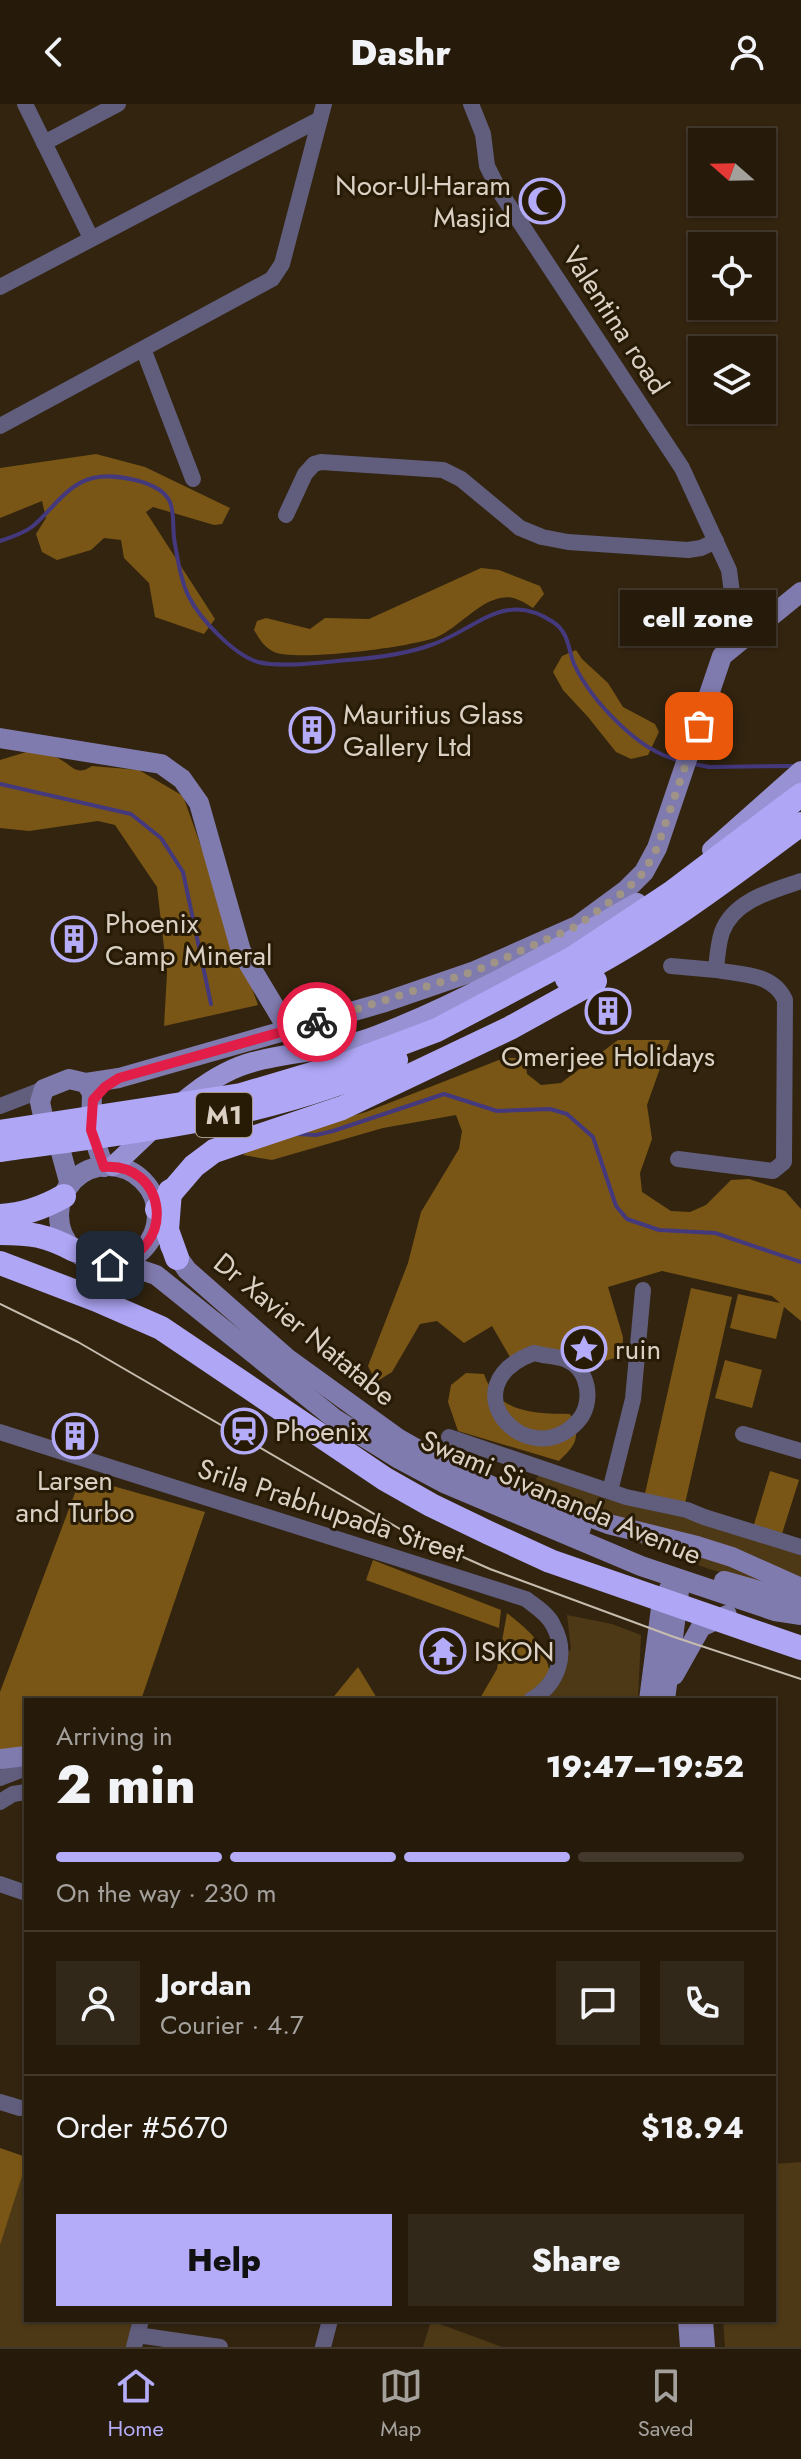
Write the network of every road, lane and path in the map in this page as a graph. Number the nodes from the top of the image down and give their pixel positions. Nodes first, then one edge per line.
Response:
1 (25, 104) edge
2 (118, 104) edge
3 (471, 104) edge
4 (322, 112) edge
5 (44, 143) junction
6 (91, 238) junction
7 (0, 287) edge
8 (144, 351) junction
9 (0, 426) edge
10 (193, 479) dead end
11 (286, 515) dead end
12 (716, 541) junction
13 (801, 592) edge
14 (722, 656) junction
15 (0, 738) edge
16 (801, 771) edge
17 (801, 795) edge
18 (801, 824) edge
19 (713, 848) junction
20 (730, 877) junction
21 (801, 881) edge
22 (671, 893) junction
23 (576, 966) junction
24 (671, 966) dead end
25 (716, 970) junction
26 (289, 1031) junction
27 (44, 1089) junction
28 (89, 1091) junction
29 (0, 1107) edge
30 (43, 1116) junction
31 (0, 1132) edge
32 (0, 1150) edge
33 (678, 1159) dead end
34 (108, 1167) junction
35 (67, 1190) junction
36 (161, 1208) junction
37 (0, 1216) edge
38 (0, 1233) edge
39 (74, 1250) junction
40 (177, 1258) junction
41 (0, 1263) edge
42 (120, 1263) junction
43 (643, 1290) dead end
44 (0, 1432) edge
45 (743, 1434) dead end
46 (449, 1437) dead end
47 (530, 1437) junction
48 (801, 1451) edge
49 (436, 1460) junction
50 (528, 1462) junction
51 (610, 1491) junction
52 (801, 1547) edge
53 (607, 1552) junction
54 (663, 1561) junction
55 (703, 1575) junction
56 (678, 1578) junction
57 (801, 1588) edge
58 (801, 1600) edge
59 (775, 1611) junction
60 (801, 1615) edge
61 (801, 1648) edge
62 (654, 1655) junction
63 (667, 1691) edge
64 (534, 1698) edge
65 (649, 1698) edge
66 (24, 1756) edge
67 (0, 1759) edge
68 (24, 1769) edge
69 (0, 1778) edge
70 (24, 1792) edge
71 (0, 1802) edge
72 (0, 1884) edge
73 (24, 1892) edge
74 (0, 2102) edge
75 (20, 2108) dead end
76 (329, 2322) edge
77 (689, 2322) edge
78 (703, 2322) edge
79 (137, 2334) edge
80 (702, 2346) edge
81 (220, 2347) edge
82 (323, 2347) edge

1 - 5 street
2 - 5 street
3 - 12 street, Valentina road
4 - 6 street
4 - 8 street
5 - 6 street
6 - 7 street
8 - 9 street
8 - 10 street
11 - 12 street
12 - 14 street, Valentina road
13 - 14 main road
14 - 26 main road
15 - 26 main road
16 - 19 main road
17 - 22 highway, M1
18 - 20 highway, M1
19 - 22 highway
19 - 34 main road
20 - 23 highway, M1
20 - 36 highway
21 - 25 street
22 - 23 highway, M1
23 - 31 highway, M1
23 - 32 highway, M1
24 - 25 street
25 - 33 street
26 - 28 main road
27 - 28 main road
27 - 29 street
27 - 30 main road
28 - 34 main road
29 - 30 street
30 - 35 main road
34 - 35 main road
34 - 36 main road
35 - 37 highway
35 - 39 main road
36 - 40 main road, Dr Xavier Natatabe
36 - 40 highway
36 - 42 main road
38 - 39 highway
39 - 42 main road
40 - 49 main road, Dr Xavier Natatabe
41 - 61 highway
42 - 53 main road, Swami Sivananda Avenue
43 - 51 street
44 - 64 street, Srila Prabhupada Street
45 - 48 street
46 - 50 street
47 - 47 street
47 - 50 street
49 - 54 main road, Dr Xavier Natatabe
49 - 57 main road
50 - 51 street
51 - 52 street
53 - 56 main road, Swami Sivananda Avenue
53 - 62 main road
54 - 55 main road, Dr Xavier Natatabe
54 - 56 main road
55 - 56 main road
55 - 58 main road, Dr Xavier Natatabe
56 - 59 main road, Swami Sivananda Avenue
56 - 62 main road
56 - 63 main road
59 - 60 main road, Swami Sivananda Avenue
59 - 63 main road
62 - 65 main road
66 - 67 main road
68 - 69 street
70 - 71 street
72 - 73 street
74 - 75 street
76 - 82 street
77 - 80 main road
78 - 80 main road
79 - 81 street

